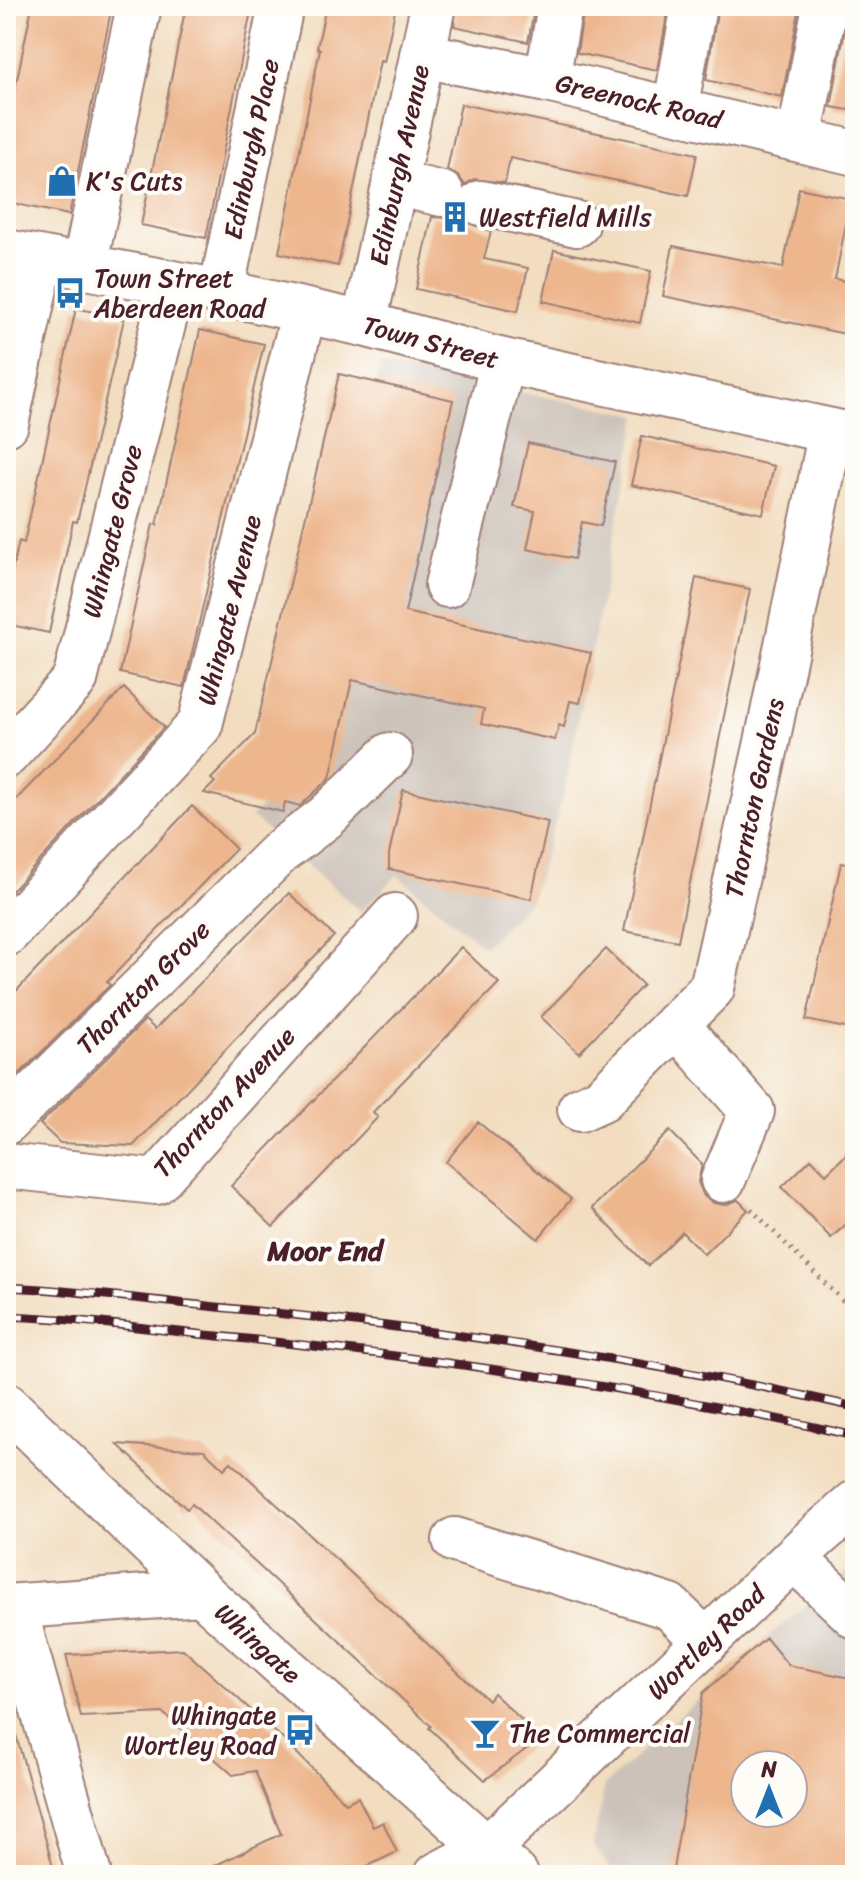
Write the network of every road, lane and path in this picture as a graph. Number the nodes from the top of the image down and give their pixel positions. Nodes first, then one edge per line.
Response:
1 (139, 6) edge
2 (281, 6) edge
3 (433, 6) edge
4 (560, 6) edge
5 (694, 6) edge
6 (825, 6) edge
7 (422, 55) junction
8 (547, 80) junction
9 (675, 110) junction
10 (799, 139) junction
11 (855, 153) edge
12 (395, 183) junction
13 (577, 224) dead end
14 (24, 256) edge
15 (84, 267) junction
16 (173, 284) junction
17 (221, 292) junction
18 (304, 311) junction
19 (364, 324) junction
20 (503, 361) junction
21 (6, 424) edge
22 (843, 433) edge
23 (447, 585) dead end
24 (6, 755) edge
25 (390, 755) dead end
26 (395, 916) dead end
27 (6, 934) edge
28 (676, 1024) junction
29 (580, 1109) dead end
30 (6, 1122) edge
31 (6, 1166) edge
32 (723, 1180) joint
33 (855, 1313) edge
34 (19, 1416) edge
35 (855, 1503) edge
36 (455, 1540) dead end
37 (804, 1548) junction
38 (202, 1593) junction
39 (10, 1607) edge
40 (855, 1616) edge
41 (706, 1642) junction
42 (502, 1862) edge
43 (89, 1875) edge
44 (437, 1875) edge

1 - 15 street
2 - 17 street, Edinburgh Place
3 - 7 street, Edinburgh Avenue
4 - 8 street
5 - 9 street
6 - 10 street
7 - 8 street, Greenock Road
7 - 12 street, Edinburgh Avenue
8 - 9 street, Greenock Road
9 - 10 street, Greenock Road
10 - 11 street, Greenock Road
12 - 13 street
12 - 19 street, Edinburgh Avenue
14 - 15 street, Town Street
14 - 21 street
15 - 16 street, Town Street
16 - 17 street, Town Street
16 - 24 street, Whingate Grove
17 - 18 street, Town Street
18 - 19 street, Town Street
18 - 27 street, Whingate Avenue
19 - 20 street, Town Street
20 - 22 street, Town Street
20 - 23 street
22 - 28 street, Thornton Gardens
25 - 30 street, Thornton Grove
26 - 31 street, Thornton Avenue
28 - 29 street, Thornton Gardens
28 - 32 street
32 - 33 path
34 - 38 street, Whingate
35 - 37 street, Wortley Road
36 - 41 street
37 - 40 street
37 - 41 street, Wortley Road
38 - 39 street
38 - 42 street, Whingate
39 - 43 street
41 - 42 street, Wortley Road
42 - 44 street, Wortley Road

